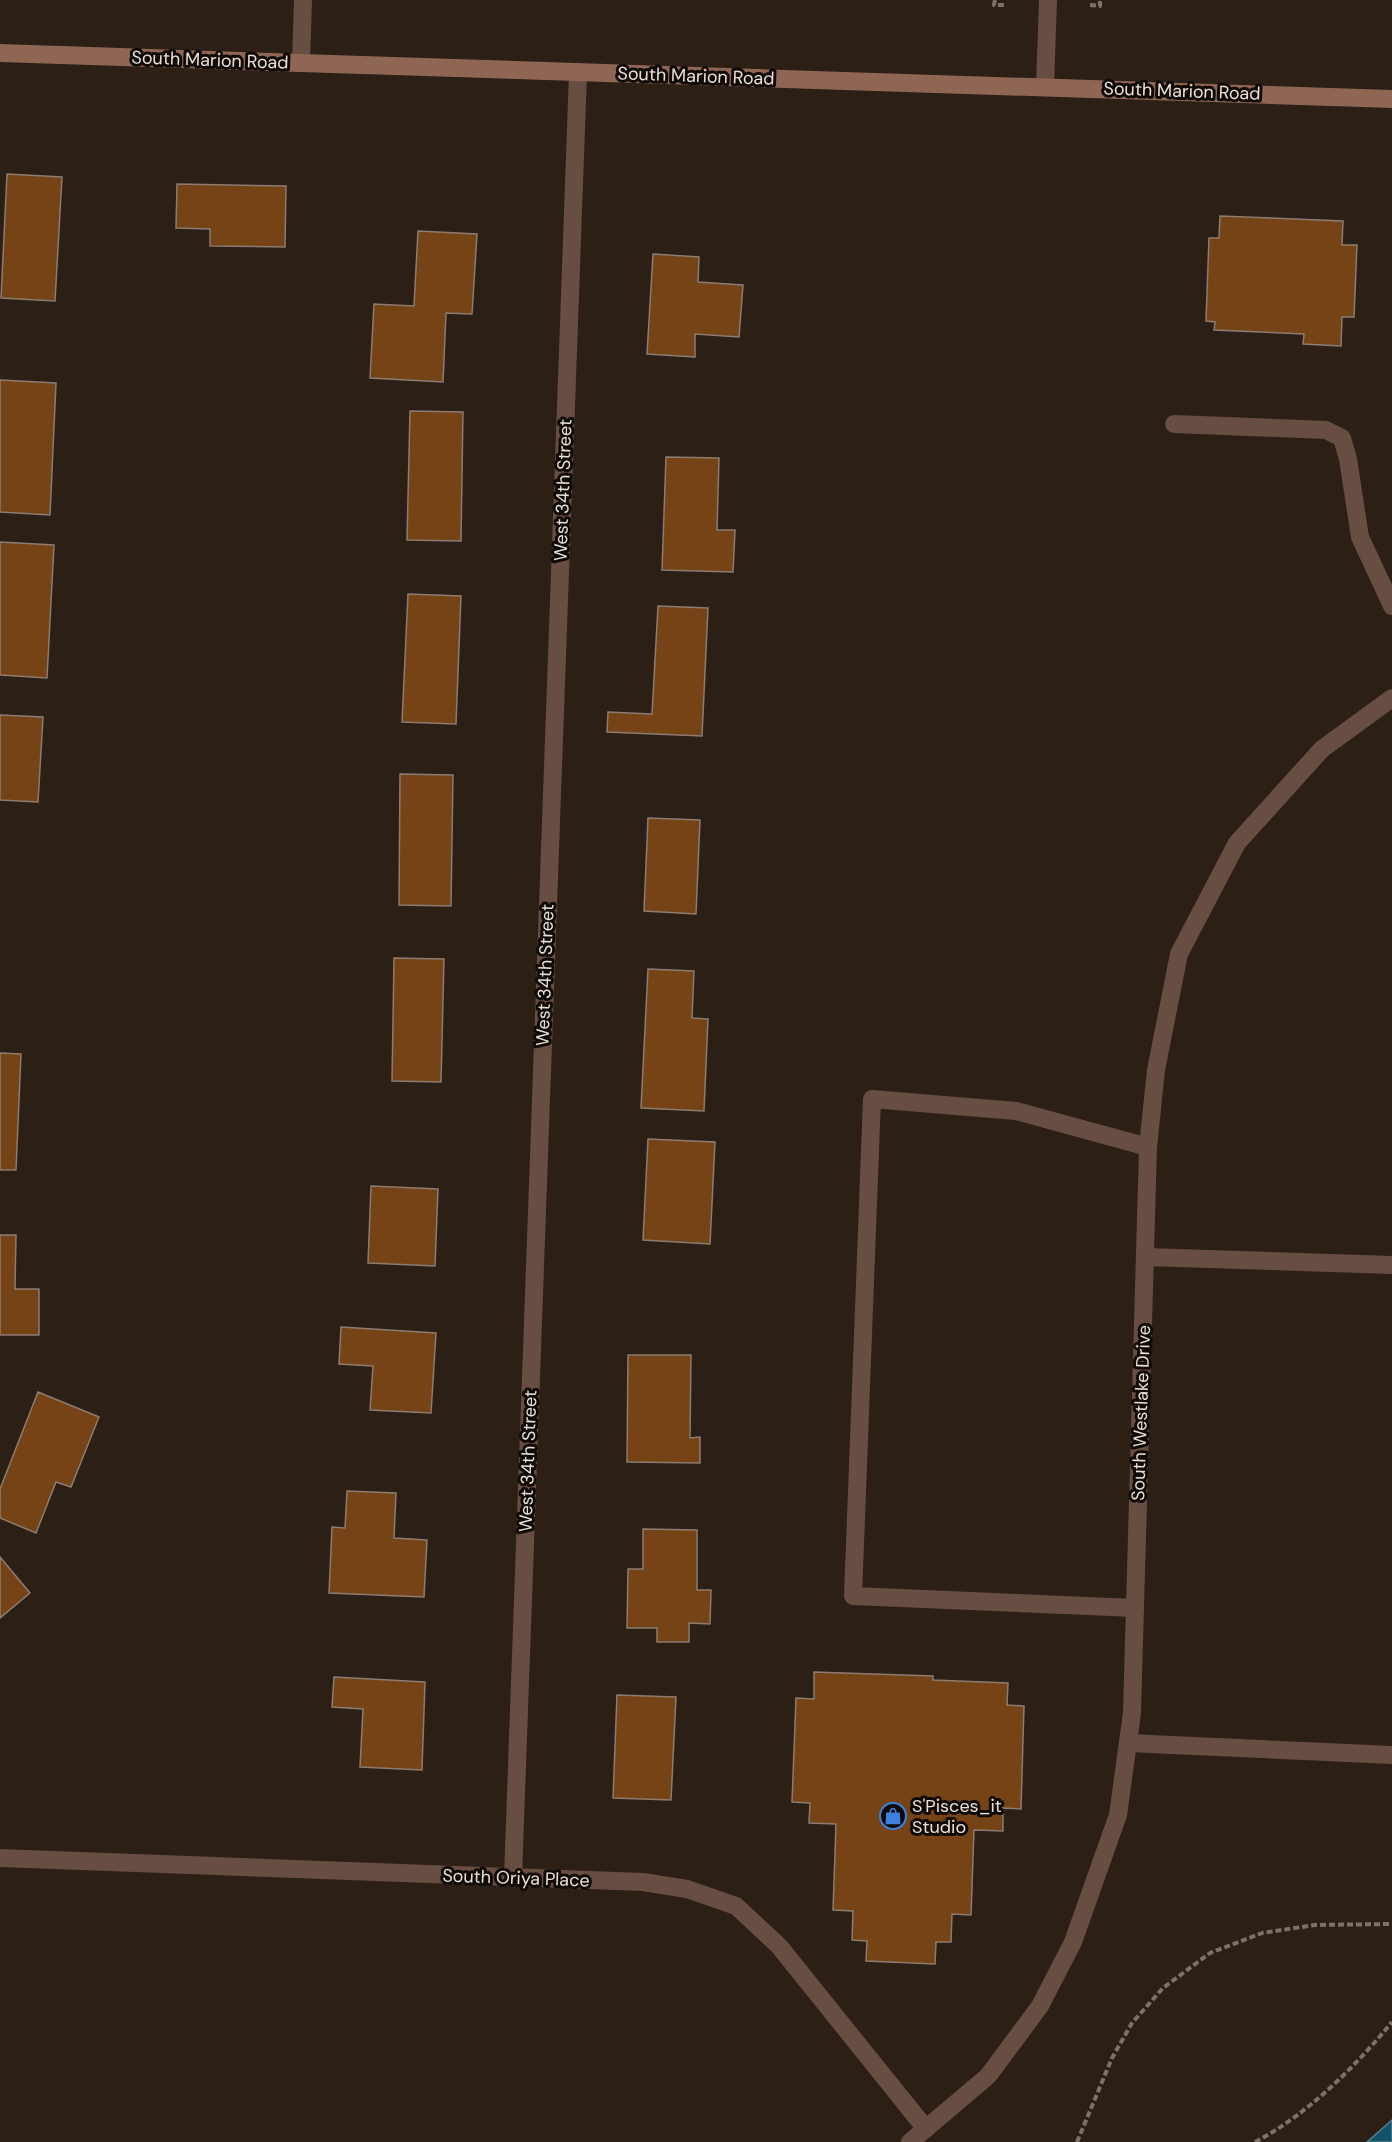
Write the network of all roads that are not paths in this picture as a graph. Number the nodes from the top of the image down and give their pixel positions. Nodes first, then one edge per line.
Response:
1 (303, 0) edge
2 (1048, 0) edge
3 (0, 53) edge
4 (301, 63) junction
5 (578, 73) junction
6 (1046, 87) junction
7 (1392, 99) edge
8 (1174, 424) dead end
9 (1392, 606) edge
10 (1392, 698) edge
11 (1149, 1147) junction
12 (1146, 1257) junction
13 (1392, 1265) edge
14 (1135, 1608) junction
15 (1128, 1743) junction
16 (1392, 1755) edge
17 (0, 1858) edge
18 (513, 1877) junction
19 (926, 2129) junction
20 (910, 2142) edge

1 - 4 street
2 - 6 street
3 - 4 main road, South Marion Road
4 - 5 main road, South Marion Road
5 - 6 main road, South Marion Road
5 - 18 street, West 34th Street
6 - 7 main road, South Marion Road
8 - 9 street
10 - 11 street, South Westlake Drive
11 - 12 street, South Westlake Drive
11 - 14 street
12 - 13 street
12 - 14 street, South Westlake Drive
14 - 15 street, South Westlake Drive
15 - 16 street
15 - 19 street, South Westlake Drive
17 - 18 street, South Oriya Place
18 - 19 street, South Oriya Place
19 - 20 street, South Westlake Drive

